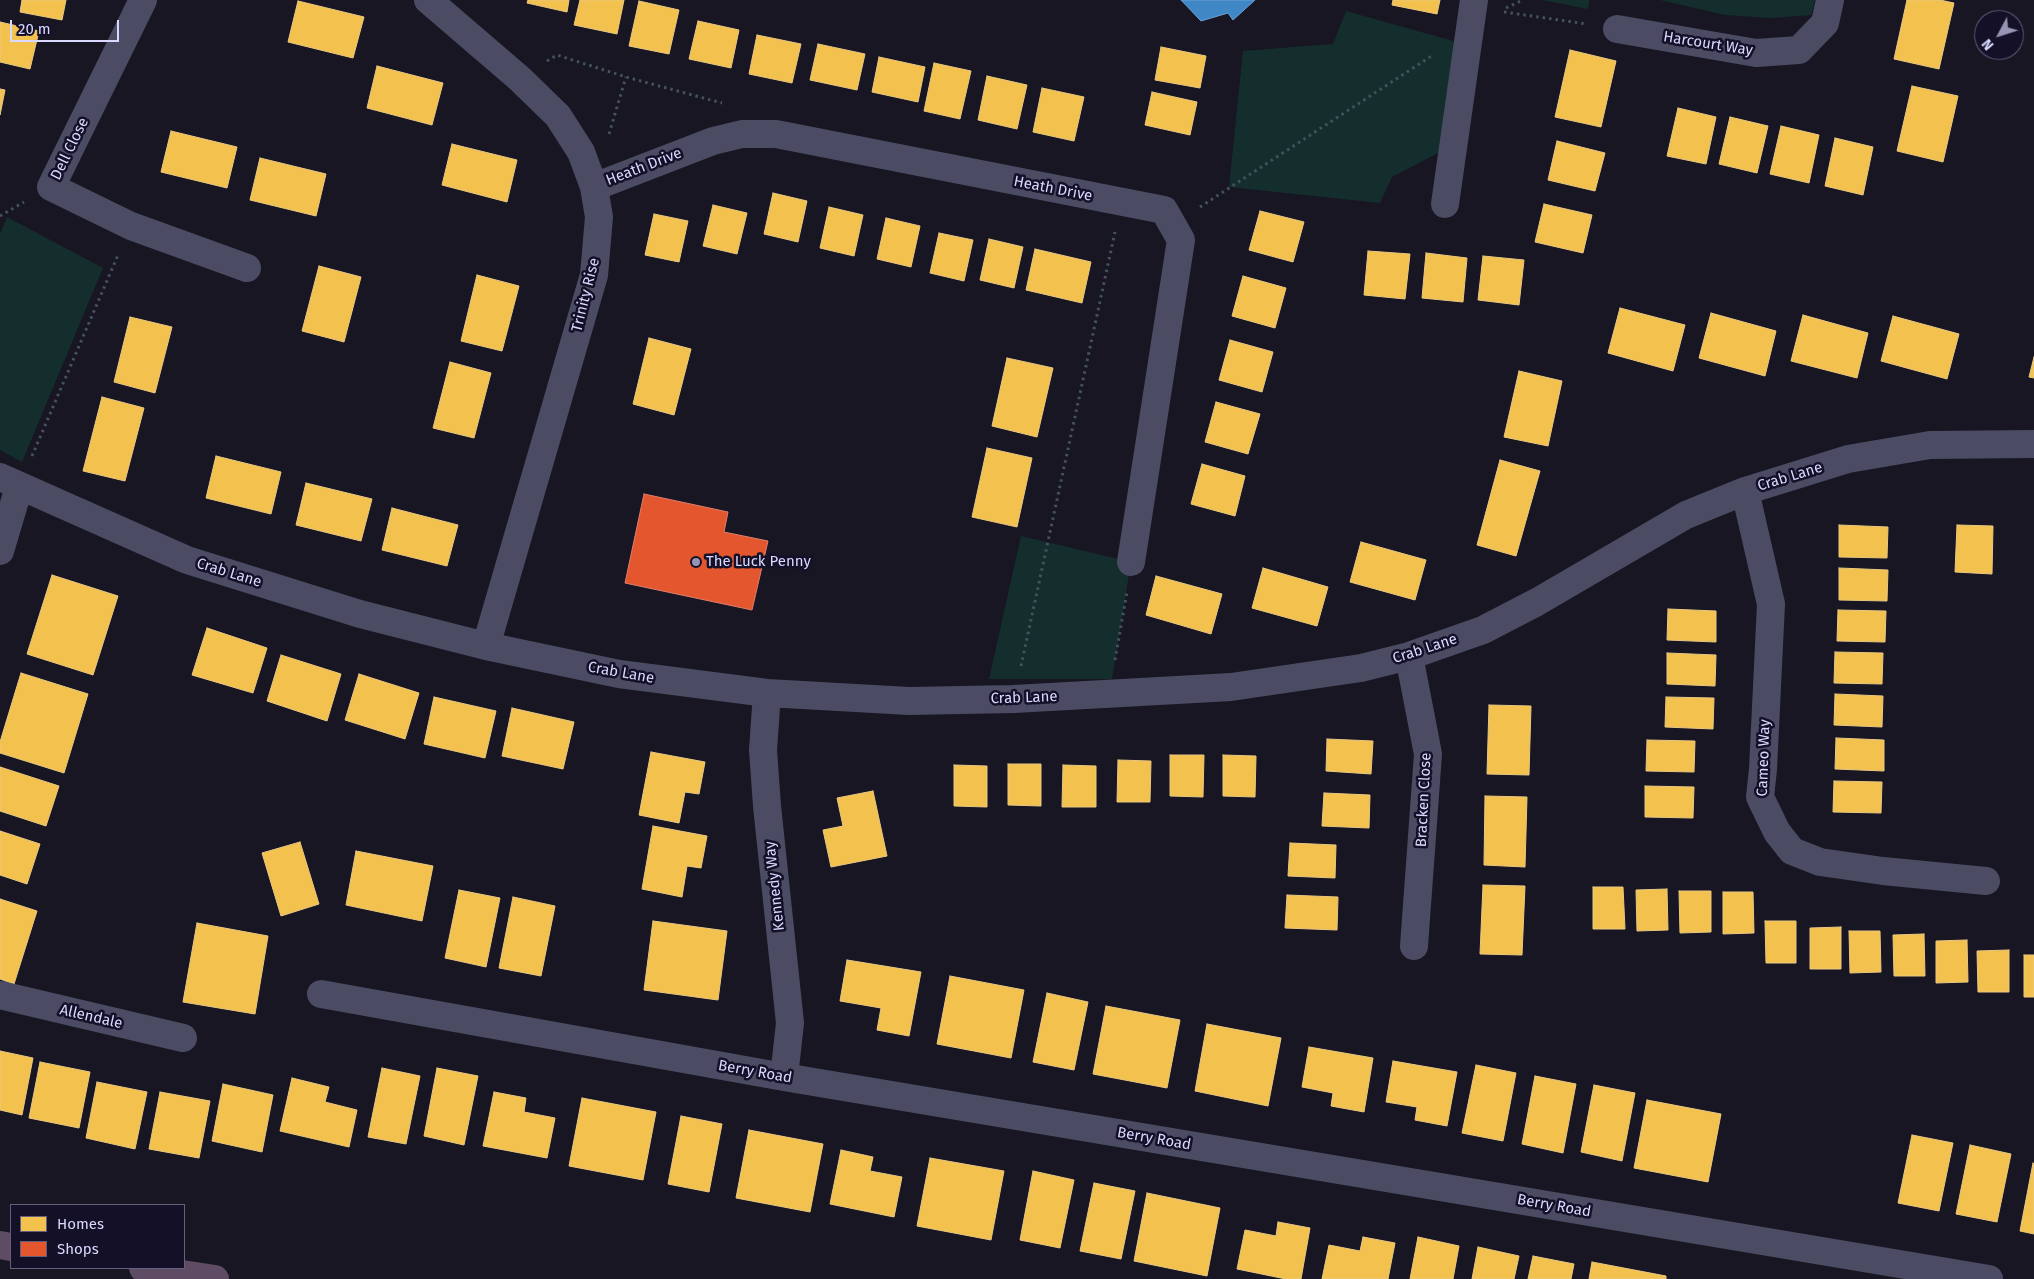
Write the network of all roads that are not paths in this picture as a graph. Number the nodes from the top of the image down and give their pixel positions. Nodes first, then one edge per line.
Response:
1 (143, 0) edge
2 (428, 0) edge
3 (1474, 0) edge
4 (1830, 0) edge
5 (1617, 29) road end
6 (594, 187) junction
7 (1445, 204) dead end
8 (248, 268) dead end
9 (2034, 444) edge
10 (9, 482) edge
11 (1745, 491) junction
12 (0, 551) edge
13 (1132, 562) road end
14 (486, 646) junction
15 (1409, 656) junction
16 (767, 693) junction
17 (1986, 881) dead end
18 (1414, 946) dead end
19 (321, 994) dead end
20 (0, 995) edge
21 (183, 1038) dead end
22 (784, 1077) junction
23 (150, 1269) edge
24 (215, 1279) edge
25 (1989, 1279) edge

1 - 8 street, Dell Close
2 - 6 street, Trinity Rise
3 - 7 street
4 - 5 street, Harcourt Way
6 - 13 street, Heath Drive
6 - 14 street, Trinity Rise
9 - 11 street, Crab Lane
10 - 12 street
10 - 14 street, Crab Lane
11 - 15 street, Crab Lane
11 - 17 street, Cameo Way
14 - 16 street, Crab Lane
15 - 16 street, Crab Lane
15 - 18 street, Bracken Close
16 - 22 street, Kennedy Way
19 - 22 street, Berry Road
20 - 21 street, Allendale
22 - 25 street, Berry Road
23 - 24 highway

